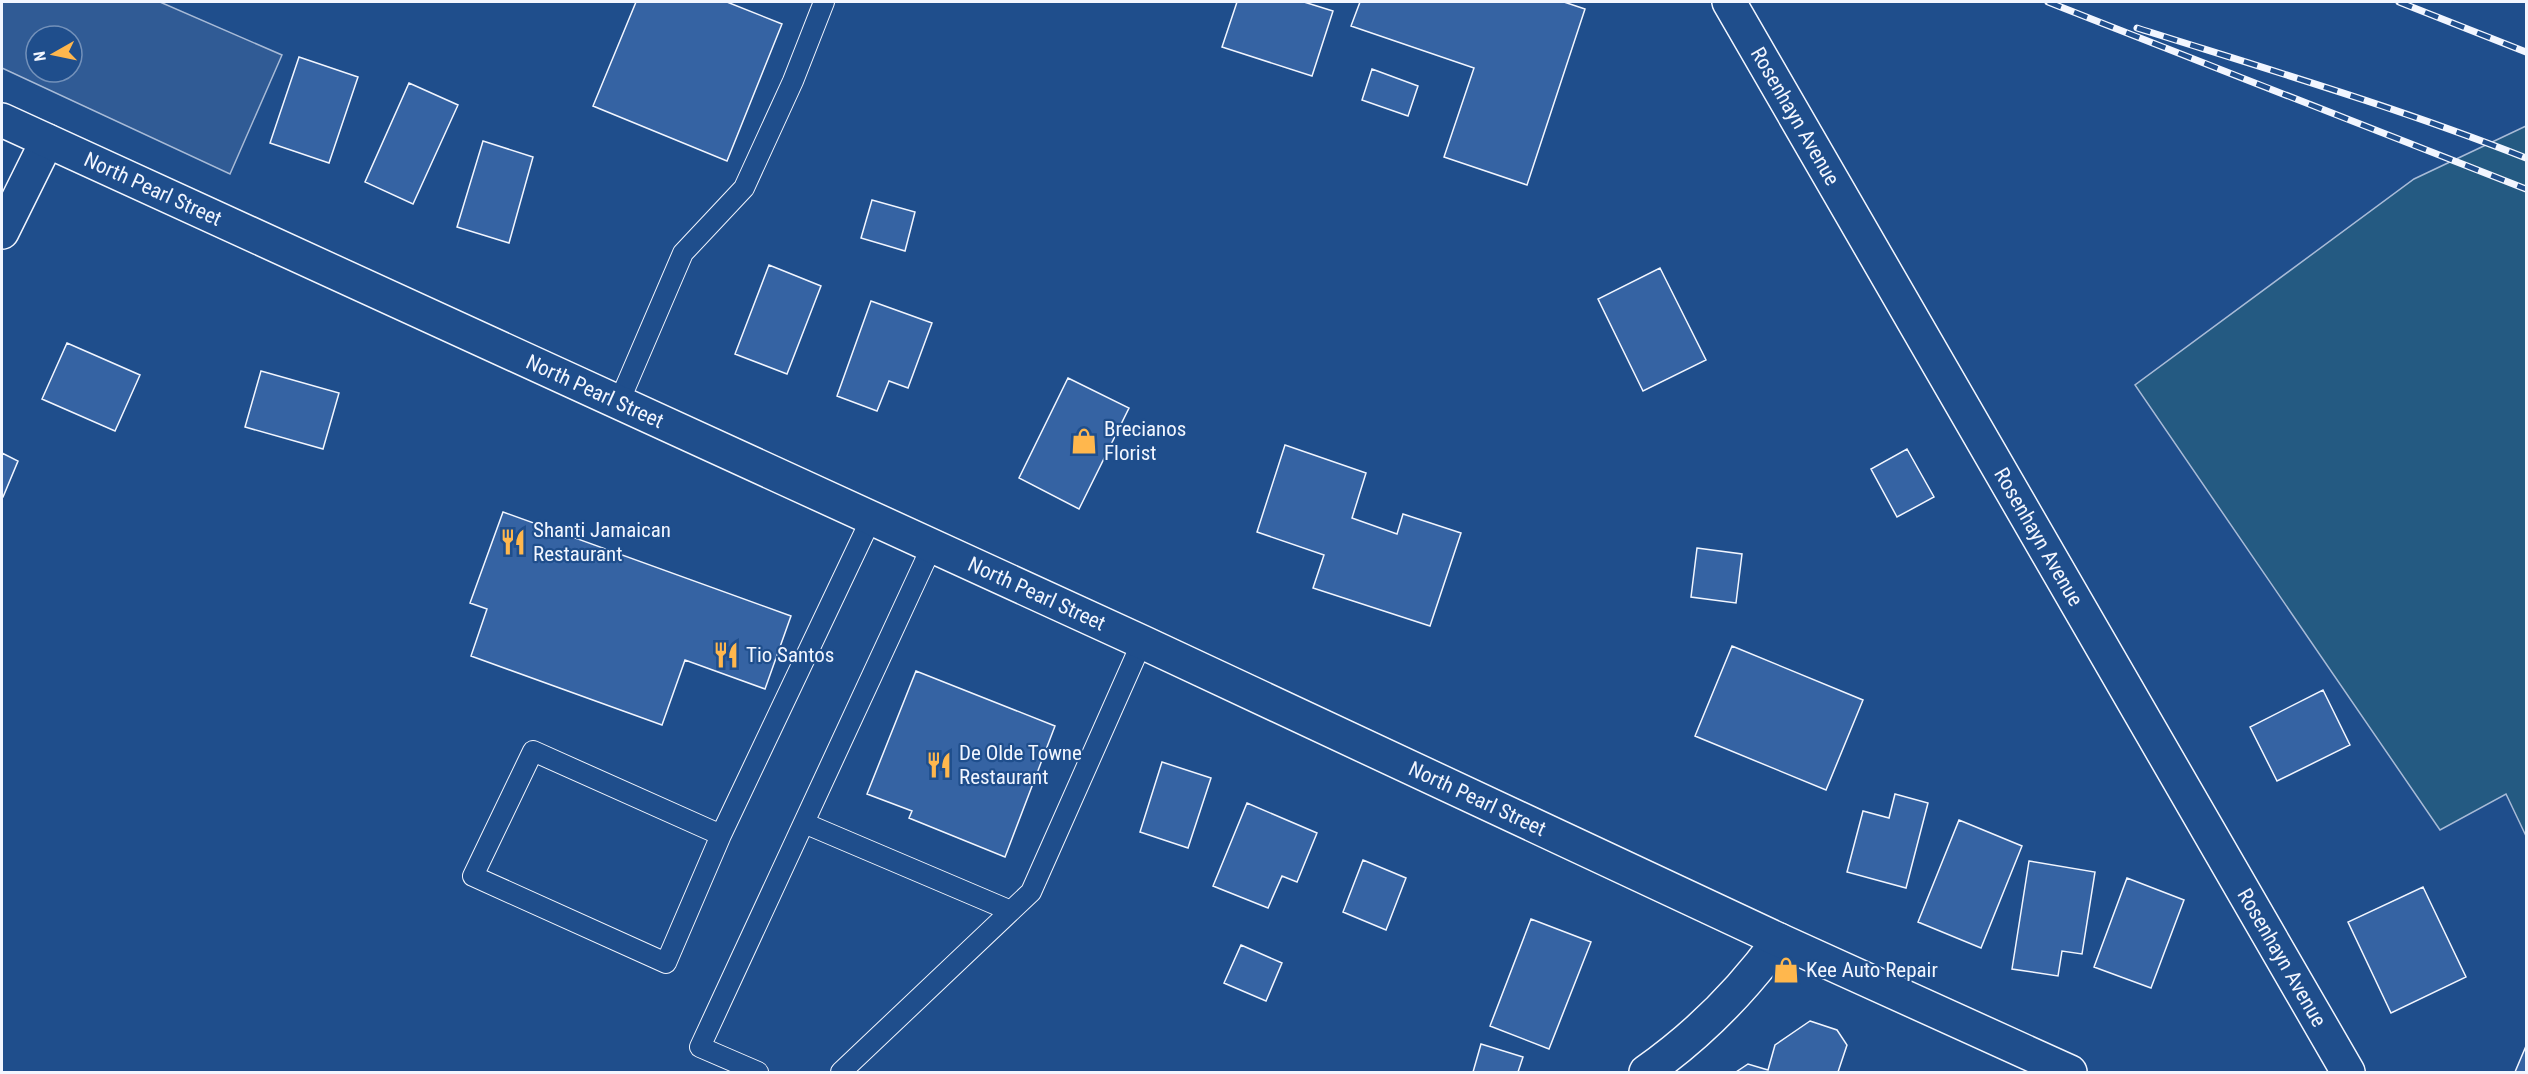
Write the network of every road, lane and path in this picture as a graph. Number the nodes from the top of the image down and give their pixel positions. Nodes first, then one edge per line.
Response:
1 (825, 2) edge
2 (1729, 2) edge
3 (2, 120) edge
4 (47, 141) junction
5 (2, 232) edge
6 (619, 402) junction
7 (871, 519) junction
8 (932, 546) junction
9 (1142, 642) junction
10 (804, 824) junction
11 (721, 835) junction
12 (1011, 911) junction
13 (1779, 940) junction
14 (758, 1072) edge
15 (841, 1072) edge
16 (1646, 1072) edge
17 (2070, 1072) edge
18 (2348, 1072) edge

1 - 6 lane
2 - 18 main road, Rosenhayn Avenue
3 - 4 main road, North Pearl Street
4 - 5 main road
4 - 6 main road, North Pearl Street
6 - 7 main road, North Pearl Street
7 - 8 main road, North Pearl Street
7 - 11 lane
8 - 9 main road, North Pearl Street
8 - 10 lane
9 - 12 lane
9 - 13 main road, North Pearl Street
10 - 12 lane
10 - 14 lane
11 - 11 lane
12 - 15 lane
13 - 16 main road
13 - 17 main road, North Pearl Street

